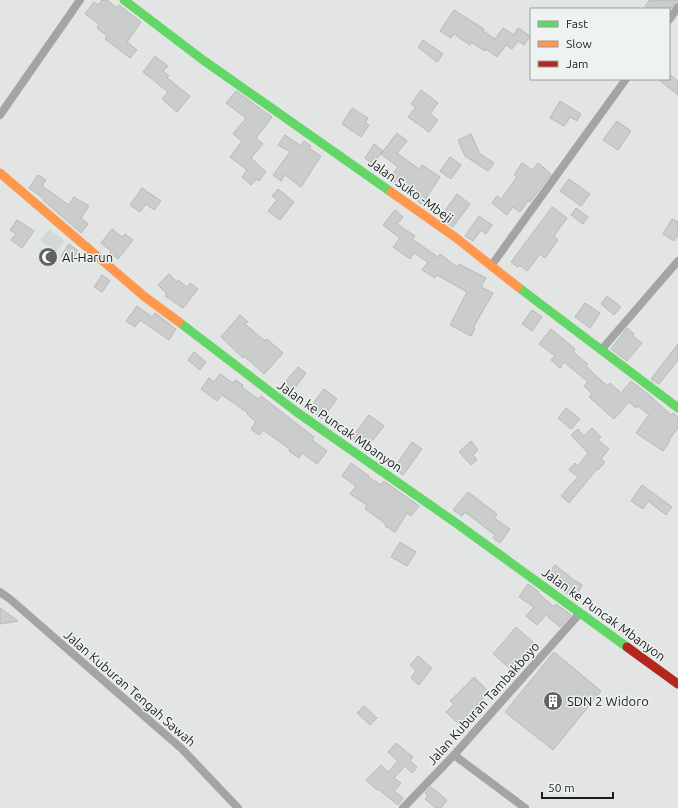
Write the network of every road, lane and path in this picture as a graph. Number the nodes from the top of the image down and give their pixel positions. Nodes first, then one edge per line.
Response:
1 (80, 0) edge
2 (124, 0) edge
3 (678, 7) edge
4 (670, 19) edge
5 (625, 80) edge
6 (0, 114) edge
7 (0, 173) edge
8 (678, 261) edge
9 (491, 266) junction
10 (602, 350) junction
11 (678, 408) edge
12 (0, 592) edge
13 (580, 613) junction
14 (678, 684) edge
15 (454, 755) junction
16 (238, 808) edge
17 (403, 808) edge
18 (524, 808) edge

1 - 6 street
2 - 9 street, Jalan Suko -Mbeji
3 - 4 street
5 - 9 street
7 - 13 street, Jalan ke Puncak Mbanyon
8 - 10 street
9 - 10 street, Jalan Suko -Mbeji
10 - 11 street, Jalan Suko -Mbeji
12 - 16 street, Jalan Kuburan Tengah Sawah
13 - 14 street, Jalan ke Puncak Mbanyon
13 - 15 street, Jalan Kuburan Tambakboyo
15 - 17 street, Jalan Kuburan Tambakboyo
15 - 18 street

